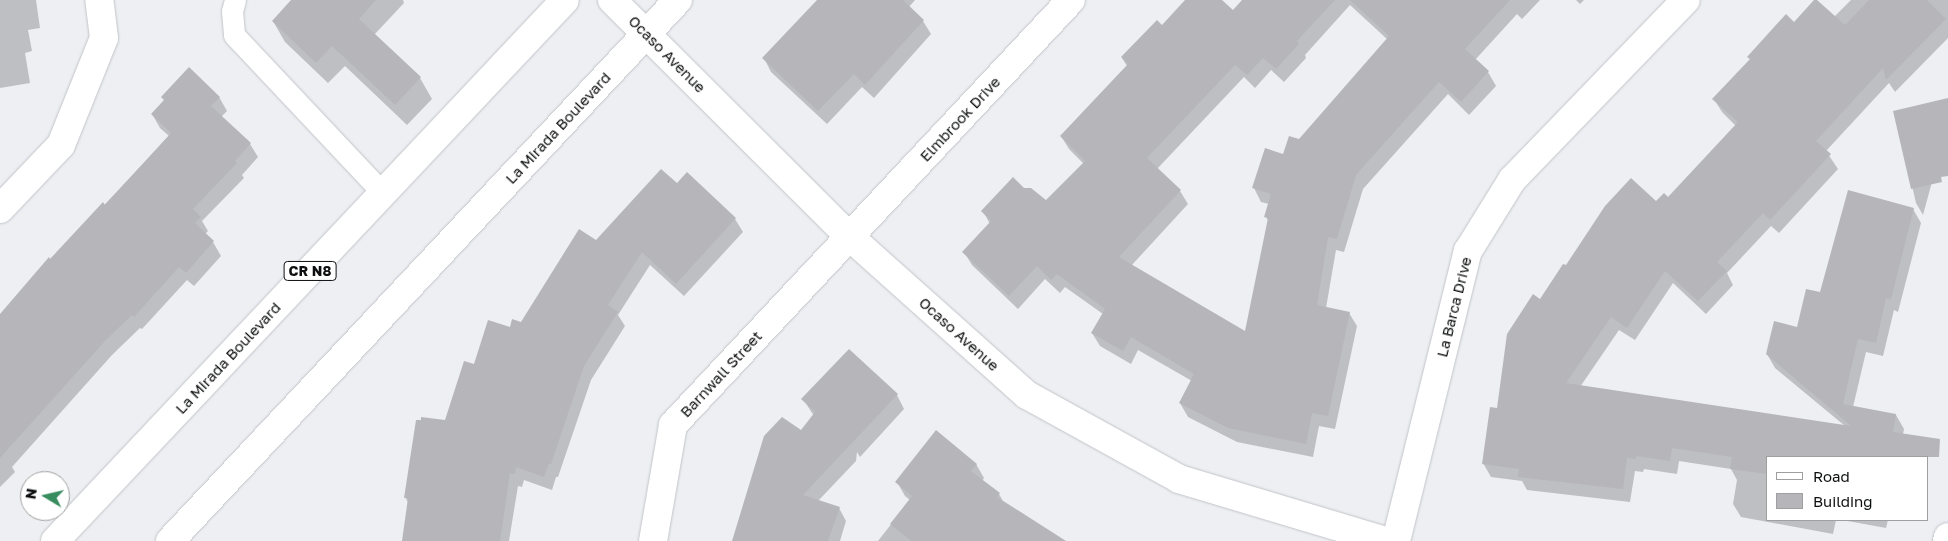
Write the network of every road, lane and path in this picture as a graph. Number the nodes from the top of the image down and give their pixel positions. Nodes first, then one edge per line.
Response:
1 (99, 0) edge
2 (235, 0) edge
3 (564, 0) edge
4 (612, 0) edge
5 (678, 0) edge
6 (1071, 0) edge
7 (1686, 0) edge
8 (647, 33) junction
9 (383, 193) junction
10 (0, 209) edge
11 (850, 238) junction
12 (1948, 537) edge
13 (55, 541) edge
14 (170, 541) edge
15 (653, 541) edge
16 (1386, 541) edge
17 (1396, 541) edge
18 (1947, 541) edge

1 - 10 street
2 - 9 lane
3 - 9 street, La Mirada Boulevard / CR N8
4 - 8 street, Ocaso Avenue
5 - 8 street, La Mirada Boulevard
6 - 11 street, Elmbrook Drive
7 - 17 street, La Barca Drive
8 - 11 street, Ocaso Avenue
8 - 14 street, La Mirada Boulevard
9 - 13 street, La Mirada Boulevard / CR N8
11 - 15 street, Barnwall Street
11 - 16 street, Ocaso Avenue
12 - 18 street

